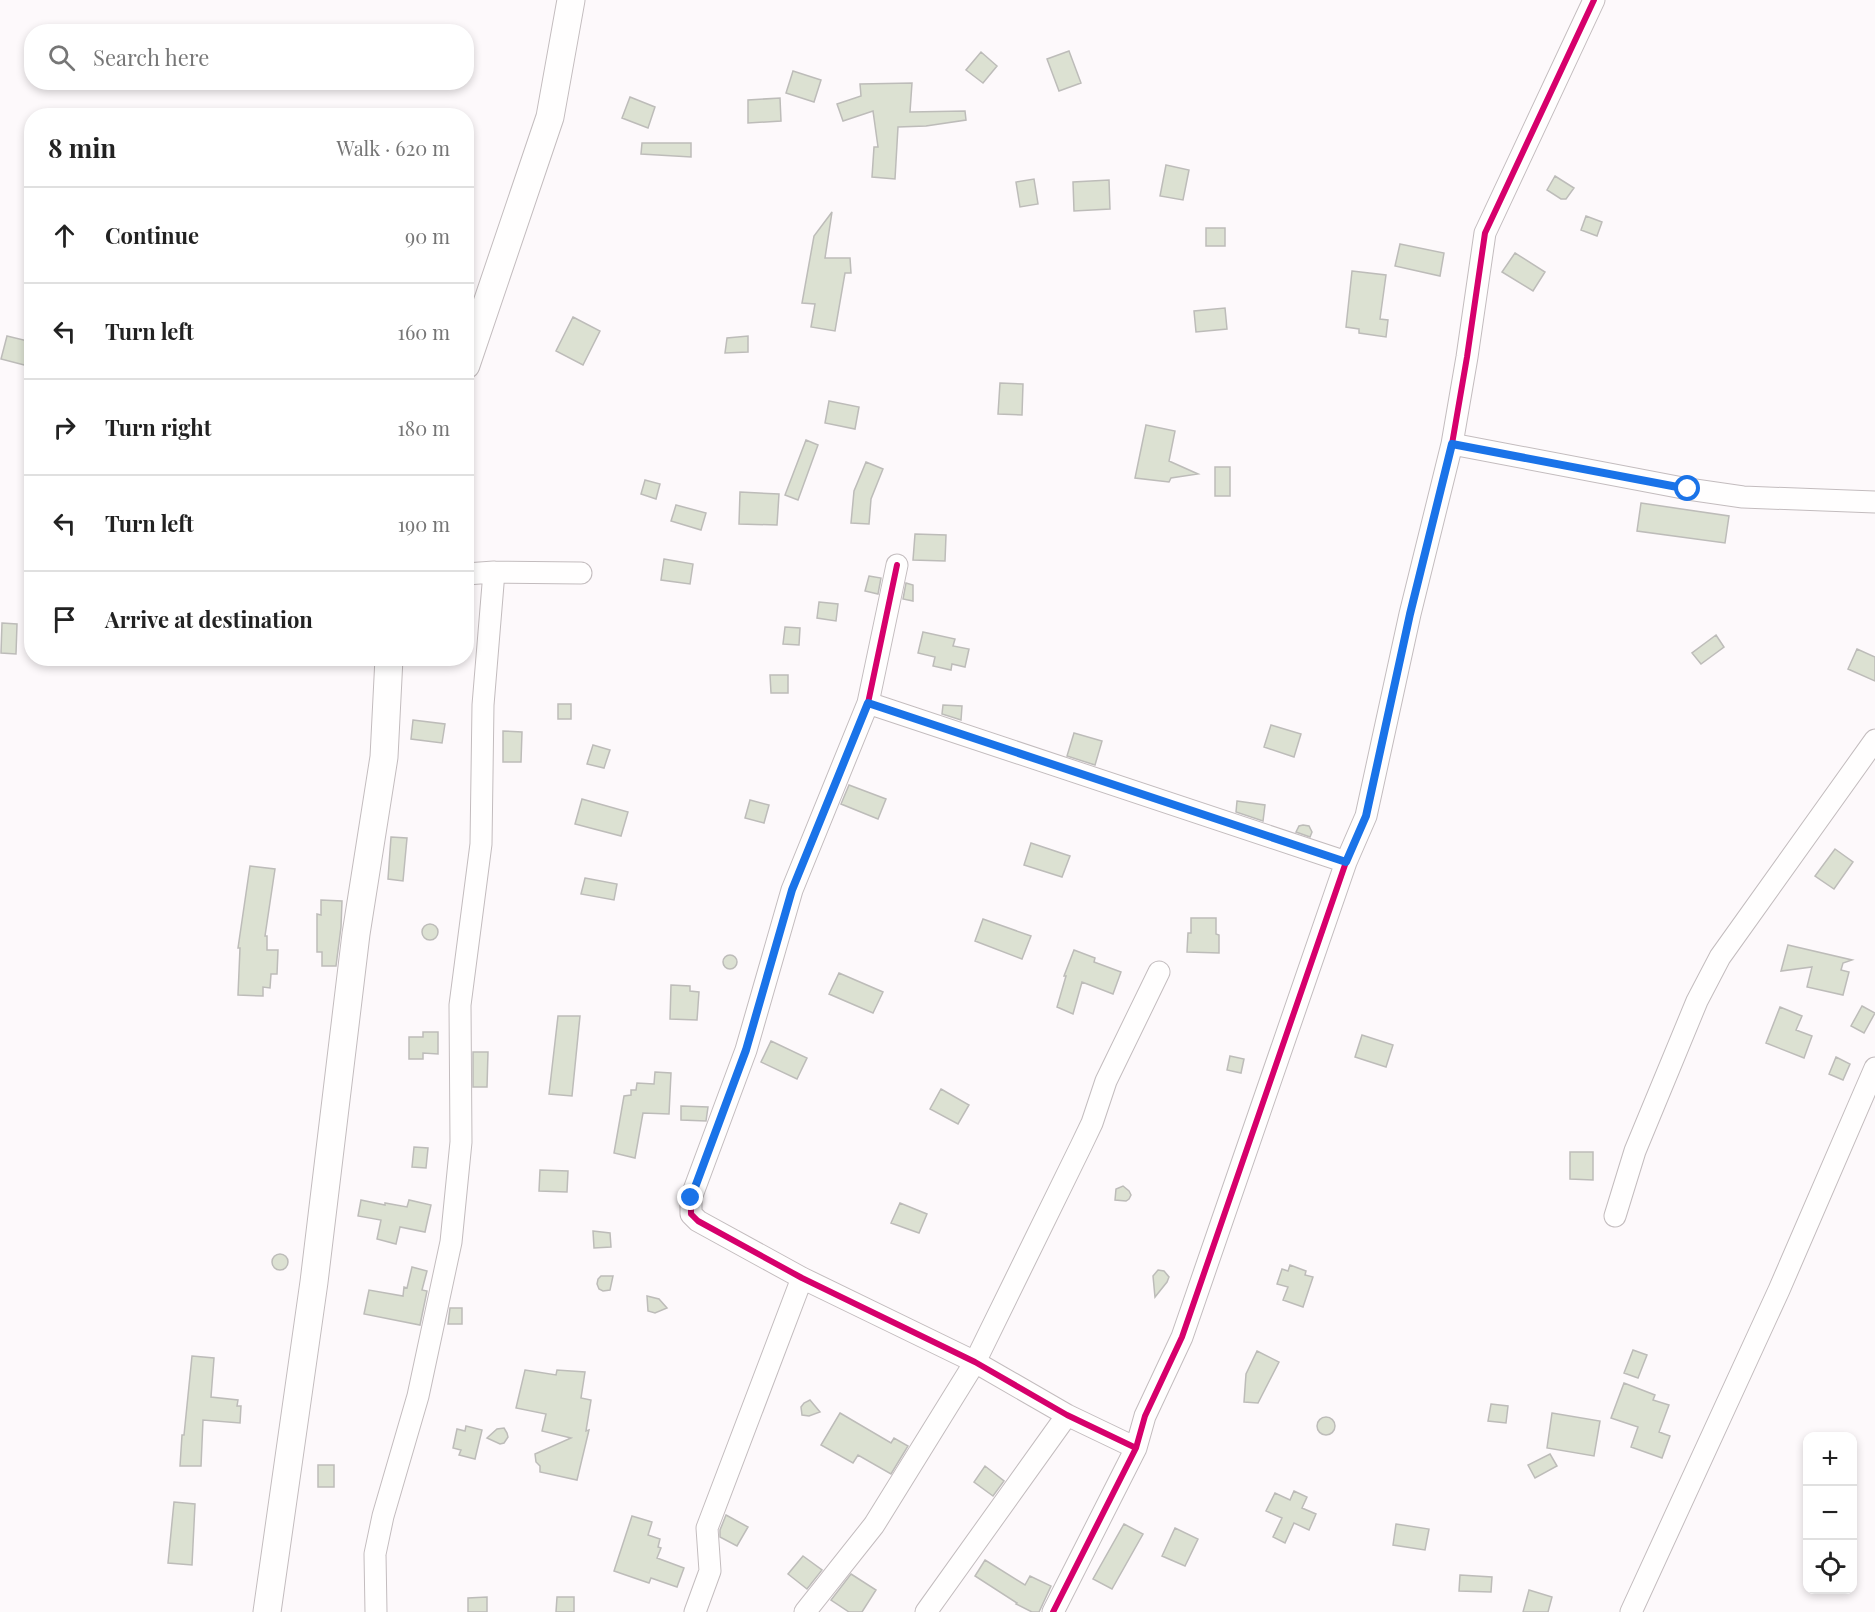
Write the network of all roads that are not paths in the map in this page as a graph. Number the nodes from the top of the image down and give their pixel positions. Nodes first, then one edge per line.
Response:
1 (571, 0) edge
2 (1594, 0) edge
3 (474, 341) edge
4 (1452, 444) junction
5 (1875, 502) edge
6 (897, 565) dead end
7 (494, 572) junction
8 (474, 573) edge
9 (581, 573) dead end
10 (389, 666) edge
11 (868, 703) junction
12 (1875, 740) edge
13 (1346, 862) junction
14 (1159, 972) dead end
15 (1875, 1068) edge
16 (1615, 1216) dead end
17 (802, 1278) junction
18 (975, 1362) junction
19 (1067, 1415) junction
20 (1136, 1448) junction
21 (267, 1612) edge
22 (376, 1612) edge
23 (695, 1612) edge
24 (805, 1612) edge
25 (926, 1612) edge
26 (1053, 1612) edge
27 (1631, 1612) edge

1 - 3 street
2 - 4 street
4 - 5 street
4 - 13 street
6 - 11 street
7 - 8 street
7 - 9 street
7 - 22 street
10 - 21 street
11 - 13 street
11 - 17 street
12 - 16 street
13 - 20 street
14 - 18 street
15 - 27 street
17 - 18 street
17 - 23 street
18 - 19 street
18 - 24 street
19 - 20 street
19 - 25 street
20 - 26 street

